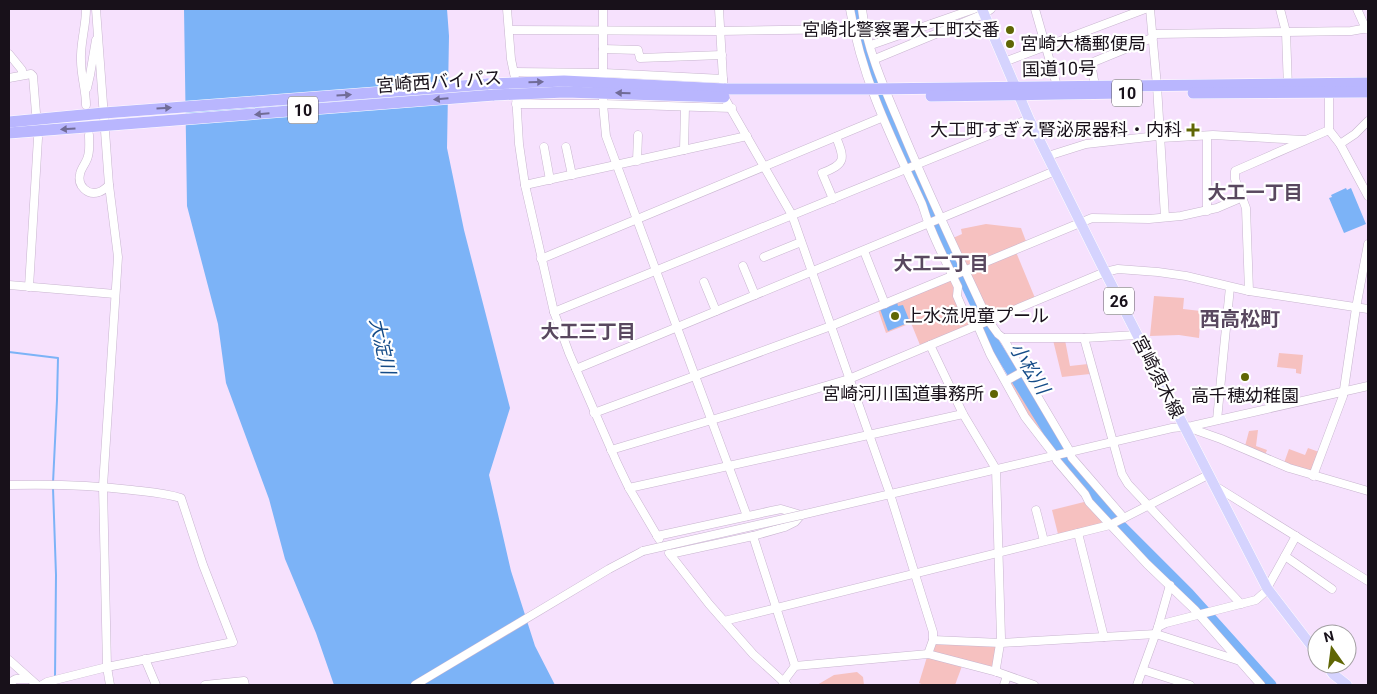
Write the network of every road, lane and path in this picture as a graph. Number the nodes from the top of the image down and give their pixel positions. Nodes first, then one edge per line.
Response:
1 (86, 9) edge
2 (96, 9) edge
3 (507, 9) edge
4 (604, 9) edge
5 (719, 9) edge
6 (850, 9) edge
7 (864, 9) edge
8 (974, 9) edge
9 (1035, 9) edge
10 (1145, 9) edge
11 (1150, 9) edge
12 (1280, 9) edge
13 (1358, 9) edge
14 (985, 11) edge
15 (98, 25) junction
16 (1367, 28) edge
17 (853, 29) junction
18 (509, 30) junction
19 (603, 30) junction
20 (720, 31) junction
21 (1286, 32) junction
22 (1152, 38) junction
23 (871, 45) junction
24 (1046, 46) junction
25 (603, 49) junction
26 (9, 54) edge
27 (722, 55) junction
28 (875, 59) junction
29 (1004, 62) junction
30 (514, 72) junction
31 (604, 73) junction
32 (22, 75) junction
33 (9, 78) edge
34 (1368, 83) edge
35 (1057, 86) junction
36 (1095, 86) junction
37 (724, 88) junction
38 (1288, 88) junction
39 (1157, 89) junction
40 (86, 90) junction
41 (1017, 91) junction
42 (1329, 92) junction
43 (1368, 92) edge
44 (879, 93) junction
45 (516, 104) junction
46 (602, 104) junction
47 (86, 105) dead end
48 (684, 107) junction
49 (732, 108) junction
50 (110, 112) junction
51 (36, 113) dead end
52 (881, 118) junction
53 (1029, 119) junction
54 (1368, 121) edge
55 (9, 122) edge
56 (111, 126) junction
57 (1330, 130) junction
58 (9, 133) edge
59 (89, 135) dead end
60 (638, 135) dead end
61 (747, 136) junction
62 (1207, 136) junction
63 (836, 137) junction
64 (38, 138) dead end
65 (1161, 138) junction
66 (1304, 140) junction
67 (1340, 144) junction
68 (566, 147) dead end
69 (544, 148) dead end
70 (684, 150) junction
71 (1048, 156) junction
72 (637, 161) junction
73 (618, 165) junction
74 (916, 165) junction
75 (765, 167) junction
76 (905, 169) junction
77 (1055, 171) junction
78 (572, 175) junction
79 (550, 180) junction
80 (525, 185) junction
81 (109, 186) junction
82 (1242, 196) junction
83 (1368, 196) edge
84 (833, 198) junction
85 (1207, 211) junction
86 (792, 215) junction
87 (1165, 217) junction
88 (941, 218) junction
89 (638, 220) junction
90 (930, 223) junction
91 (1082, 223) junction
92 (801, 242) junction
93 (1368, 244) edge
94 (864, 251) junction
95 (764, 257) dead end
96 (541, 259) junction
97 (743, 266) dead end
98 (657, 270) junction
99 (966, 271) junction
100 (812, 272) junction
101 (1104, 272) junction
102 (953, 276) junction
103 (704, 282) dead end
104 (9, 285) edge
105 (29, 287) junction
106 (1230, 287) junction
107 (1249, 291) junction
108 (116, 294) junction
109 (755, 295) junction
110 (886, 304) junction
111 (1356, 308) junction
112 (1368, 309) edge
113 (716, 311) junction
114 (554, 312) junction
115 (988, 320) junction
116 (977, 325) junction
117 (831, 326) junction
118 (678, 328) junction
119 (1137, 335) junction
120 (1003, 338) junction
121 (1084, 338) junction
122 (930, 345) junction
123 (576, 370) junction
124 (1022, 372) junction
125 (695, 375) junction
126 (849, 379) junction
127 (1006, 381) junction
128 (1368, 386) edge
129 (1344, 392) junction
130 (594, 413) junction
131 (963, 414) junction
132 (712, 420) junction
133 (1217, 420) junction
134 (1183, 426) junction
135 (869, 435) junction
136 (1114, 443) junction
137 (611, 450) junction
138 (1068, 452) junction
139 (1055, 456) junction
140 (729, 466) junction
141 (996, 469) junction
142 (1208, 475) junction
143 (1313, 476) junction
144 (9, 485) edge
145 (103, 486) junction
146 (1215, 486) junction
147 (629, 488) junction
148 (1368, 491) edge
149 (890, 494) junction
150 (1149, 506) junction
151 (1036, 510) dead end
152 (802, 514) junction
153 (747, 516) junction
154 (1124, 518) junction
155 (1110, 525) junction
156 (1078, 533) junction
157 (753, 536) junction
158 (1296, 536) junction
159 (1044, 541) junction
160 (999, 552) junction
161 (1285, 556) junction
162 (915, 573) junction
163 (1368, 581) edge
164 (1170, 585) junction
165 (1267, 588) junction
166 (1332, 588) dead end
167 (1241, 604) junction
168 (776, 608) junction
169 (1199, 614) junction
170 (724, 621) junction
171 (1157, 631) junction
172 (1104, 637) junction
173 (933, 640) junction
174 (1307, 640) edge
175 (1001, 643) junction
176 (928, 654) junction
177 (145, 658) junction
178 (9, 660) edge
179 (1238, 660) junction
180 (795, 666) junction
181 (107, 667) junction
182 (1143, 670) junction
183 (997, 672) junction
184 (1337, 674) edge
185 (1007, 676) junction
186 (29, 679) junction
187 (9, 683) edge
188 (785, 684) edge
189 (37, 685) edge
190 (42, 685) edge
191 (110, 685) edge
192 (156, 685) edge
193 (206, 685) edge
194 (245, 685) edge
195 (415, 685) edge
196 (1004, 685) edge
197 (1034, 685) edge
198 (1138, 685) edge
199 (1190, 685) edge
200 (1261, 685) edge
201 (1347, 685) edge

1 - 40 street
2 - 15 street
3 - 18 street
4 - 19 street
5 - 20 street
6 - 17 street
7 - 23 street
8 - 23 street
9 - 24 street
10 - 24 street
11 - 22 street
12 - 21 street
13 - 16 street
14 - 28 street
14 - 29 main road, 宮崎須木線 / 26
15 - 40 street
15 - 50 street
16 - 21 street
17 - 20 street
17 - 44 street
18 - 19 street
18 - 30 street
19 - 20 street
19 - 25 street
20 - 27 street
21 - 22 street
21 - 38 street
22 - 36 street
22 - 39 street
23 - 28 street
24 - 29 street
24 - 35 street
25 - 27 street
25 - 31 street
26 - 32 street
27 - 37 street
28 - 44 street
29 - 41 main road, 宮崎須木線 / 26
30 - 31 street
30 - 45 street
31 - 37 street
31 - 46 street
32 - 33 street
32 - 51 street
34 - 38 highway, 国道10号 / 10
35 - 36 highway, 国道10号 / 10
35 - 41 highway, 国道10号 / 10
36 - 39 highway, 国道10号 / 10
37 - 44 highway, 宮崎西バイパス / 10
37 - 49 street
50 -> 37 highway, 宮崎西バイパス / 10, bridge
37 -> 56 highway, 宮崎西バイパス / 10, bridge
38 - 39 highway, 国道10号 / 10
38 - 42 highway, 国道10号 / 10
39 - 41 highway, 国道10号 / 10
39 - 65 street
40 - 47 street
41 - 44 highway, 国道10号 / 10
41 - 53 main road, 宮崎須木線 / 26
42 - 43 highway, 国道10号 / 10
42 - 57 street
44 - 52 street
44 - 74 street
45 - 46 street
45 - 80 street
46 - 48 street
46 - 73 street
48 - 49 street
48 - 70 street
49 - 61 street
50 - 55 highway, 宮崎西バイパス / 10
50 - 56 street
52 - 63 street
52 - 76 street
53 - 71 main road, 宮崎須木線 / 26
53 - 74 street
54 - 67 street
56 -> 58 highway, 宮崎西バイパス / 10
56 - 81 street
57 - 66 street
57 - 67 street
59 - 81 street
60 - 72 street
61 - 70 street
61 - 75 street
62 - 65 street
62 - 66 street
62 - 85 street
63 - 75 street
63 - 84 street
64 - 105 street
65 - 71 street
65 - 87 street
66 - 82 street
67 - 83 street
68 - 78 street
69 - 79 street
70 - 72 street
71 - 77 main road, 宮崎須木線 / 26
72 - 73 street
73 - 78 street
73 - 89 street
74 - 76 street
74 - 88 street
75 - 86 street
75 - 89 street
76 - 84 street
76 - 90 street
77 - 88 street
77 - 91 main road, 宮崎須木線 / 26
78 - 79 street
79 - 80 street
80 - 96 street
81 - 108 street
82 - 85 street
82 - 107 street
84 - 86 street
85 - 87 street
86 - 92 street
86 - 98 street
87 - 91 street
88 - 90 street
88 - 99 street
89 - 96 street
89 - 98 street
90 - 94 street
90 - 102 street
91 - 99 street
91 - 101 main road, 宮崎須木線 / 26
92 - 95 street
92 - 100 street
93 - 111 street
94 - 100 street
94 - 110 street
96 - 114 street
97 - 109 street
98 - 114 street
98 - 118 street
99 - 102 street
99 - 115 street
100 - 109 street
100 - 117 street
101 - 106 street
101 - 115 street
101 - 119 main road, 宮崎須木線 / 26
102 - 110 street
102 - 116 street
103 - 113 street
104 - 105 street
105 - 108 street
106 - 107 street
106 - 133 street
107 - 111 street
108 - 145 street
109 - 113 street
110 - 117 street
111 - 112 street
111 - 129 street
113 - 118 street
114 - 123 street
115 - 116 street
115 - 120 street
116 - 122 street
116 - 127 street
117 - 125 street
117 - 126 street
118 - 123 street
118 - 125 street
119 - 121 street
119 - 134 main road, 宮崎須木線 / 26
120 - 121 street
120 - 124 street
121 - 136 street
122 - 126 street
122 - 131 street
123 - 130 street
124 - 127 street
124 - 138 street
125 - 130 street
125 - 132 street
126 - 132 street
126 - 135 street
127 - 139 street
128 - 129 street
129 - 133 street
129 - 143 street
130 - 137 street
131 - 135 street
131 - 141 street
132 - 137 street
132 - 140 street
133 - 134 street
134 - 136 street
134 - 142 main road, 宮崎須木線 / 26
134 - 143 street
135 - 140 street
135 - 149 street
136 - 138 street
136 - 150 street
137 - 147 street
138 - 139 street
138 - 154 street
139 - 141 street
139 - 155 street
140 - 147 street
140 - 153 street
141 - 149 street
141 - 160 street
142 - 146 main road, 宮崎須木線 / 26
142 - 150 street
143 - 148 street
144 - 145 street
145 - 177 street
145 - 181 street
146 - 158 street
146 - 165 main road, 宮崎須木線 / 26
147 - 153 street
149 - 152 street
149 - 162 street
150 - 154 street
150 - 167 street
151 - 159 street
152 - 153 street
152 - 157 street
152 - 195 street, bridge
154 - 155 street
155 - 156 street
155 - 164 street
156 - 159 street
156 - 172 street
157 - 168 street
157 - 170 street
158 - 161 street
158 - 163 street
159 - 160 street
160 - 162 street
160 - 175 street
161 - 165 street
161 - 166 street
162 - 168 street
162 - 173 street
164 - 169 street
164 - 171 street
165 - 167 street
165 - 174 main road, 宮崎須木線 / 26
167 - 169 street
168 - 170 street
168 - 180 street
169 - 171 street
169 - 179 street
170 - 188 street
171 - 172 street
171 - 179 street
171 - 182 street
172 - 175 street
173 - 175 street
173 - 176 street
175 - 183 street
176 - 180 street
176 - 183 street
177 - 181 street
177 - 192 street
178 - 186 street
179 - 200 street
180 - 188 street
181 - 190 street
181 - 191 street
182 - 198 street
182 - 199 street
183 - 185 street
184 - 201 main road
185 - 196 street
185 - 197 street
186 - 187 street
186 - 189 street
193 - 194 street

